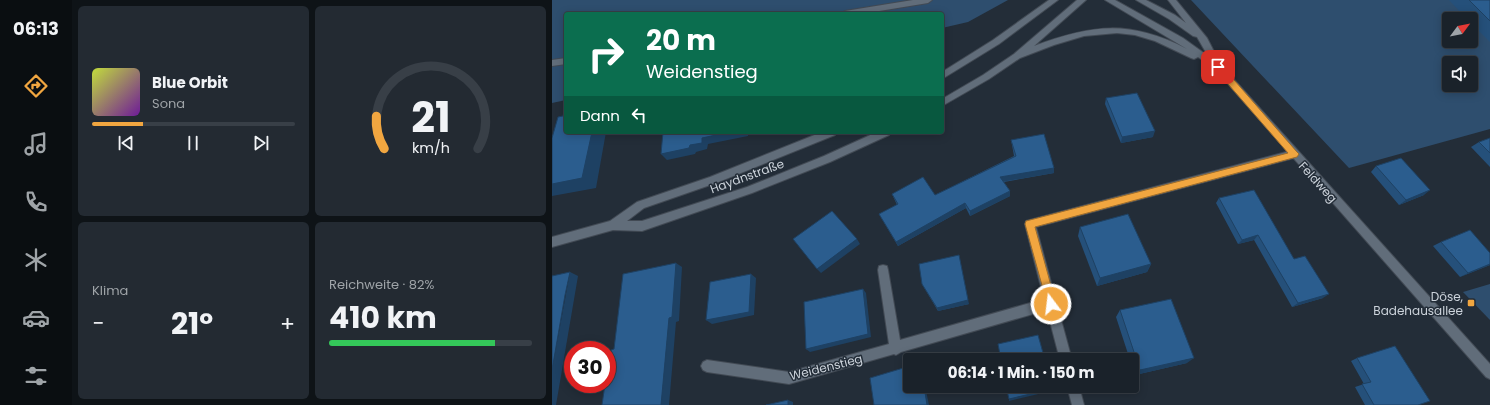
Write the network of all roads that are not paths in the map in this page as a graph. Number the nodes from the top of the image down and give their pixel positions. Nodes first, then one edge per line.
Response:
1 (928, 0) edge
2 (1054, 0) edge
3 (1082, 0) edge
4 (1109, 0) edge
5 (1140, 0) edge
6 (1172, 0) edge
7 (856, 12) edge
8 (1204, 40) junction
9 (1017, 56) junction
10 (564, 61) edge
11 (552, 63) edge
12 (1218, 67) junction
13 (944, 75) edge
14 (944, 102) edge
15 (827, 134) edge
16 (881, 134) edge
17 (1294, 154) junction
18 (613, 226) junction
19 (552, 242) edge
20 (883, 270) dead end
21 (1051, 304) junction
22 (896, 349) junction
23 (1064, 353) edge
24 (707, 366) dead end
25 (1490, 373) edge
26 (1075, 393) edge
27 (1078, 405) edge

1 - 7 street
2 - 13 street
3 - 9 street
4 - 12 street, Feldweg
5 - 8 street
6 - 8 street
8 - 12 street
9 - 12 street
9 - 14 street
10 - 11 street
12 - 17 street, Feldweg
15 - 18 street, Haydnstraße
16 - 18 street, Haydnstraße
17 - 21 street
17 - 25 street, Feldweg
18 - 19 street, Haydnstraße
20 - 22 street
21 - 22 street, Weidenstieg
21 - 23 street
22 - 24 street, Weidenstieg
26 - 27 street

